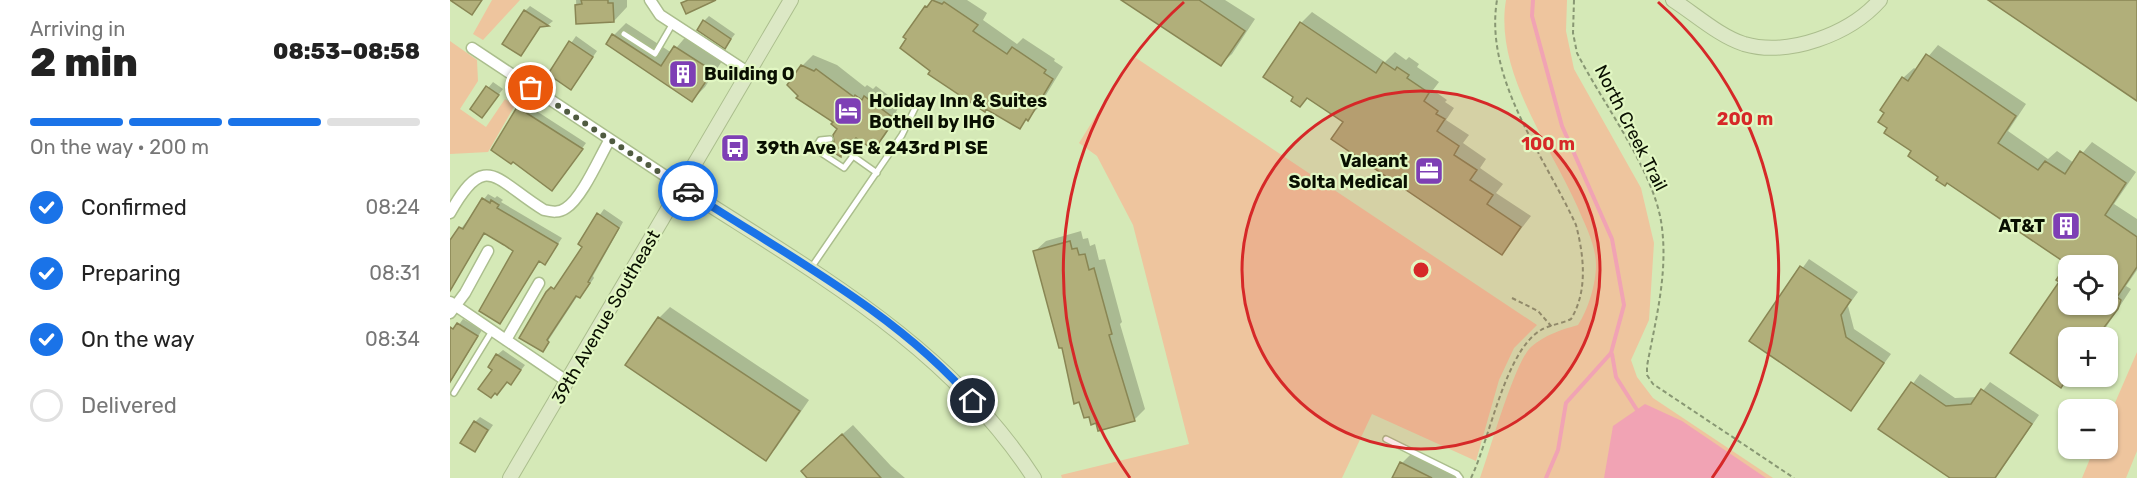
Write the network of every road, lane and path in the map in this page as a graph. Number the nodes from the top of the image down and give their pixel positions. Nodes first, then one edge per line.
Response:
1 (650, 0) edge
2 (791, 0) edge
3 (1497, 0) edge
4 (1574, 0) edge
5 (1673, 0) edge
6 (1880, 0) edge
7 (673, 24) junction
8 (624, 34) dead end
9 (472, 48) dead end
10 (749, 73) junction
11 (918, 102) dead end
12 (830, 139) dead end
13 (609, 141) junction
14 (846, 149) dead end
15 (853, 156) junction
16 (877, 173) junction
17 (682, 187) junction
18 (450, 213) edge
19 (488, 251) dead end
20 (809, 270) junction
21 (539, 283) dead end
22 (1512, 298) dead end
23 (452, 307) edge
24 (1552, 327) junction
25 (492, 331) junction
26 (506, 340) junction
27 (568, 382) junction
28 (454, 393) dead end
29 (1386, 439) dead end
30 (510, 478) edge
31 (1034, 478) edge
32 (1460, 478) edge
33 (1471, 478) edge
34 (1794, 478) edge

1 - 7 street
2 - 10 street, 39th Avenue Southeast
3 - 24 path
4 - 34 path, North Creek Trail
5 - 6 street
7 - 8 lane
7 - 10 street
9 - 13 street
10 - 17 street, 39th Avenue Southeast
11 - 16 lane
12 - 15 lane
13 - 17 street
13 - 18 street
14 - 15 lane
15 - 16 lane
16 - 20 lane
17 - 20 street
17 - 27 street, 39th Avenue Southeast
19 - 23 street
20 - 31 street
21 - 26 street
22 - 24 path
23 - 25 street
24 - 33 path
25 - 26 street
25 - 28 lane
26 - 27 street
27 - 30 street, 39th Avenue Southeast
29 - 32 lane

